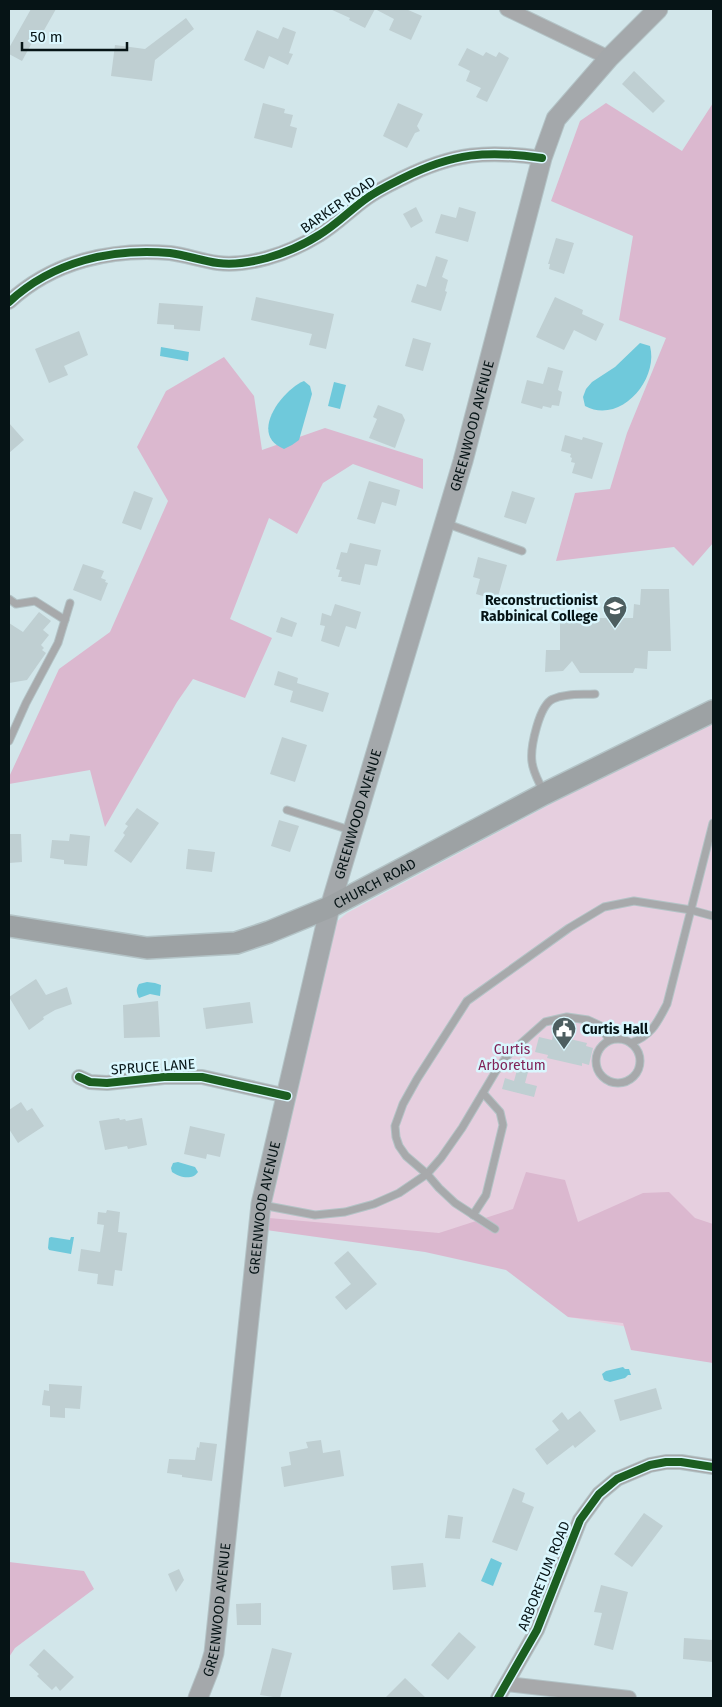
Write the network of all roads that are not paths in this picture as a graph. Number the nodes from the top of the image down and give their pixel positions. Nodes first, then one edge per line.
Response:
1 (507, 9) edge
2 (658, 9) edge
3 (609, 58) junction
4 (542, 158) junction
5 (9, 302) edge
6 (445, 523) junction
7 (522, 551) dead end
8 (9, 599) edge
9 (70, 603) dead end
10 (65, 620) junction
11 (595, 694) dead end
12 (713, 711) edge
13 (9, 741) edge
14 (544, 794) junction
15 (287, 810) dead end
16 (713, 823) edge
17 (353, 831) junction
18 (330, 907) junction
19 (691, 910) junction
20 (713, 916) edge
21 (9, 926) edge
22 (608, 1040) junction
23 (632, 1043) junction
24 (79, 1077) dead end
25 (483, 1093) junction
26 (287, 1096) junction
27 (427, 1174) junction
28 (261, 1204) junction
29 (472, 1215) junction
30 (495, 1229) dead end
31 (713, 1468) edge
32 (507, 1684) junction
33 (198, 1698) edge
34 (498, 1698) edge
35 (629, 1698) edge

1 - 3 street
2 - 3 main road, GREENWOOD AVENUE
3 - 4 main road, GREENWOOD AVENUE
4 - 5 street, BARKER ROAD
4 - 6 main road, GREENWOOD AVENUE
6 - 7 lane
6 - 17 main road, GREENWOOD AVENUE
8 - 10 lane
9 - 10 lane
10 - 13 lane
11 - 14 lane
12 - 14 main road, CHURCH ROAD
14 - 18 main road, CHURCH ROAD
15 - 17 lane
16 - 19 lane
17 - 18 main road, GREENWOOD AVENUE
18 - 21 main road, CHURCH ROAD
18 - 26 main road, GREENWOOD AVENUE
19 - 20 lane
19 - 23 lane
19 - 27 lane
22 - 23 lane
22 - 23 lane
22 - 25 lane
24 - 26 street, SPRUCE LANE
25 - 27 lane
25 - 29 lane
26 - 28 main road, GREENWOOD AVENUE
27 - 28 lane
27 - 29 lane
28 - 33 main road, GREENWOOD AVENUE
29 - 30 lane
31 - 32 street, ARBORETUM ROAD
32 - 34 street, ARBORETUM ROAD
32 - 35 street

